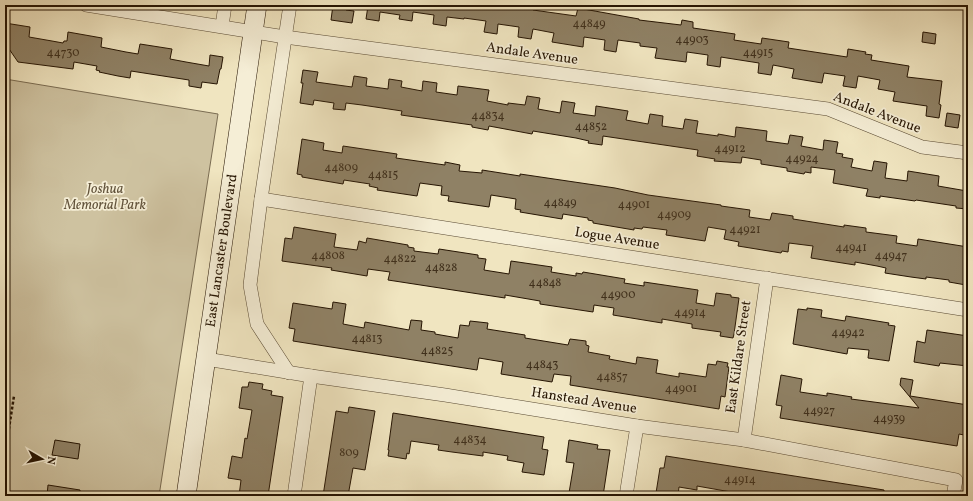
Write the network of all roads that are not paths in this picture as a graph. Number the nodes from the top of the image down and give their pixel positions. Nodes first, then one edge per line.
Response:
1 (86, 5) edge
2 (225, 5) edge
3 (258, 5) edge
4 (290, 5) edge
5 (222, 26) junction
6 (253, 32) junction
7 (285, 37) junction
8 (968, 153) edge
9 (261, 199) junction
10 (767, 278) junction
11 (968, 310) edge
12 (206, 359) junction
13 (289, 373) junction
14 (311, 376) junction
15 (637, 426) junction
16 (744, 440) junction
17 (186, 496) edge
18 (294, 496) edge
19 (626, 496) edge
20 (953, 496) edge

1 - 5 street, Andale Avenue
2 - 5 street
3 - 6 main road, East Lancaster Boulevard
4 - 7 street
5 - 6 street, Andale Avenue
6 - 7 street, Andale Avenue
6 - 12 main road, East Lancaster Boulevard
7 - 8 street, Andale Avenue
7 - 9 street
9 - 10 street, Logue Avenue
9 - 13 street
10 - 11 street, Logue Avenue
10 - 16 street, East Kildare Street
12 - 13 street, Hanstead Avenue
12 - 17 main road, East Lancaster Boulevard
13 - 14 street, Hanstead Avenue
14 - 15 street, Hanstead Avenue
14 - 18 street
15 - 16 street, Hanstead Avenue
15 - 19 street
16 - 20 street, Hanstead Avenue

